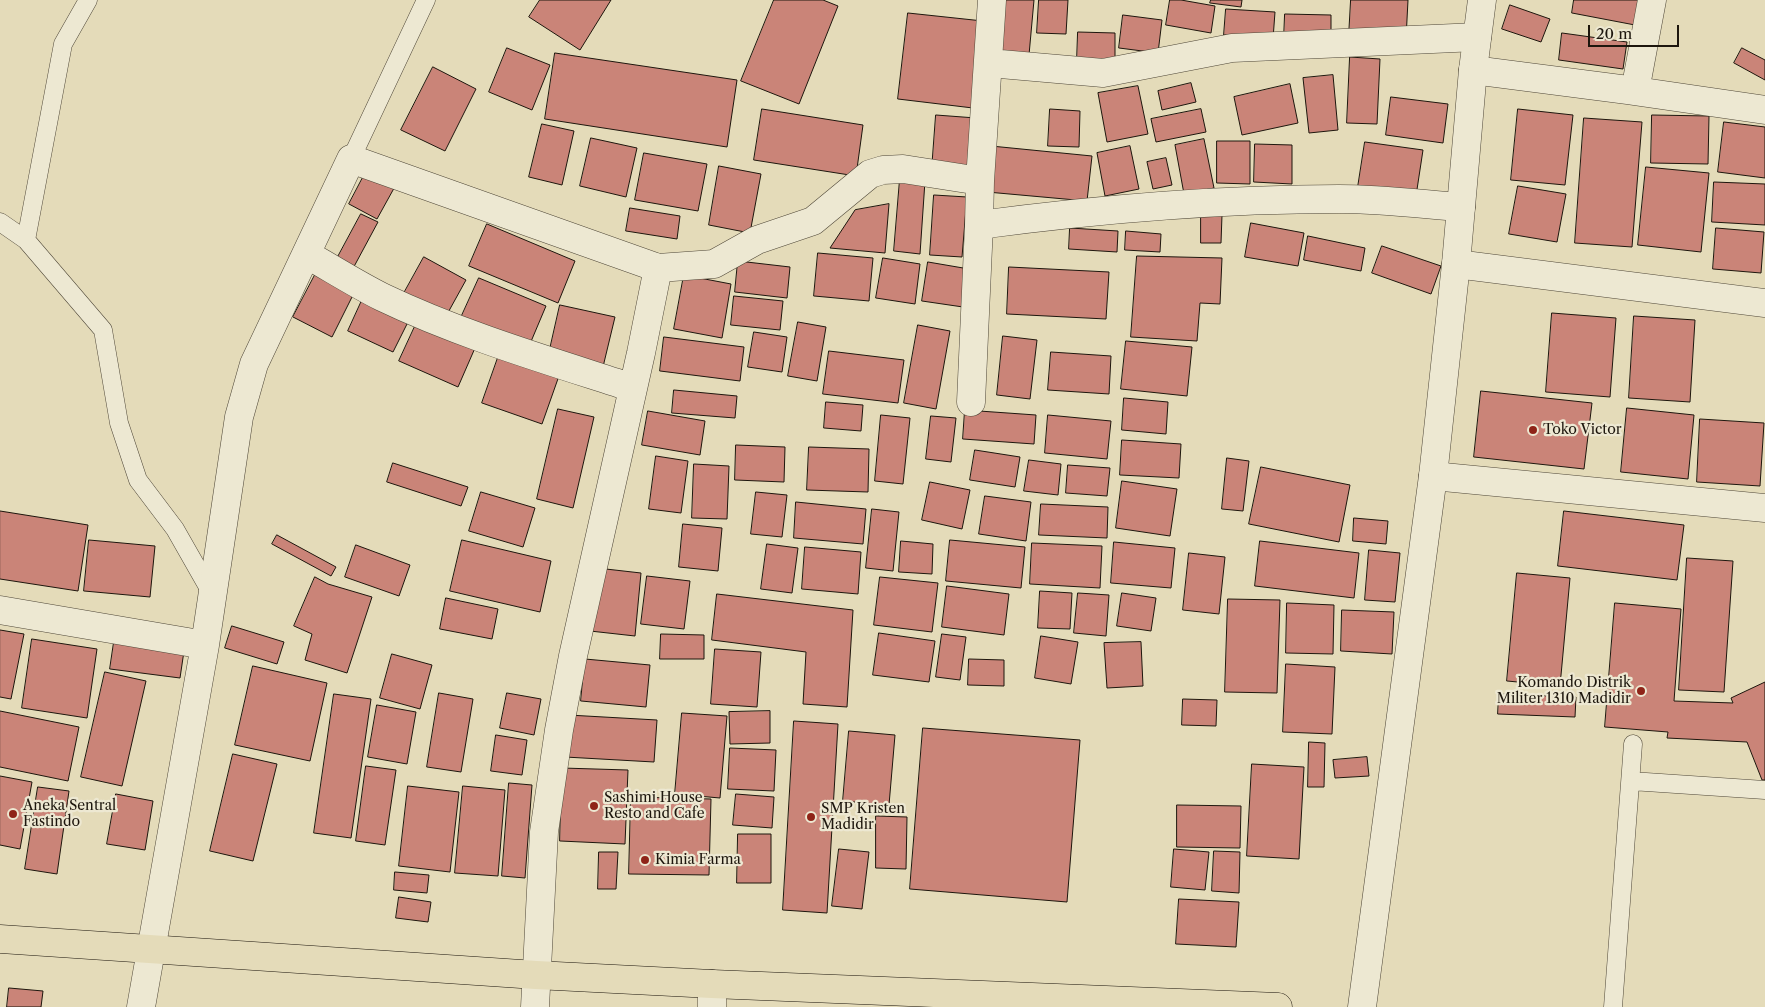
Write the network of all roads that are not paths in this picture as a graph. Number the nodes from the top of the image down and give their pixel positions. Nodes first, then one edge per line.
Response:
1 (88, 0) edge
2 (426, 0) edge
3 (992, 0) edge
4 (1482, 0) edge
5 (1652, 0) edge
6 (1477, 37) junction
7 (988, 63) junction
8 (1473, 70) junction
9 (1635, 91) junction
10 (1765, 110) edge
11 (351, 159) junction
12 (980, 181) junction
13 (1461, 207) junction
14 (0, 222) edge
15 (979, 226) junction
16 (26, 240) junction
17 (306, 254) junction
18 (1456, 264) junction
19 (658, 268) junction
20 (1765, 303) edge
21 (633, 388) junction
22 (971, 402) dead end
23 (1433, 476) junction
24 (1765, 508) edge
25 (212, 594) junction
26 (0, 610) edge
27 (205, 645) junction
28 (1634, 744) dead end
29 (1631, 782) junction
30 (1765, 790) edge
31 (0, 939) edge
32 (151, 948) junction
33 (536, 974) junction
34 (712, 996) edge
35 (948, 1001) edge
36 (1068, 1003) edge
37 (141, 1007) edge
38 (535, 1007) edge
39 (1262, 1007) edge
40 (1362, 1007) edge
41 (1613, 1007) edge

1 - 16 lane
2 - 11 lane
3 - 7 street
4 - 6 street
5 - 9 street
6 - 7 street
6 - 8 street
7 - 12 street
8 - 9 street
8 - 13 street
9 - 10 street
11 - 17 street
11 - 19 street
12 - 15 street
12 - 19 street
13 - 15 street
13 - 18 street
14 - 16 lane
15 - 22 street
16 - 25 lane
17 - 21 street
17 - 25 street
18 - 20 street
18 - 23 street
19 - 21 street
21 - 33 street
23 - 24 street
23 - 40 street
25 - 27 street
26 - 27 street
27 - 32 street
28 - 29 lane
29 - 30 lane
29 - 41 lane
31 - 32 highway
32 - 33 highway
32 - 37 street
33 - 34 highway
33 - 38 street
34 - 35 highway
35 - 36 highway
36 - 39 highway

